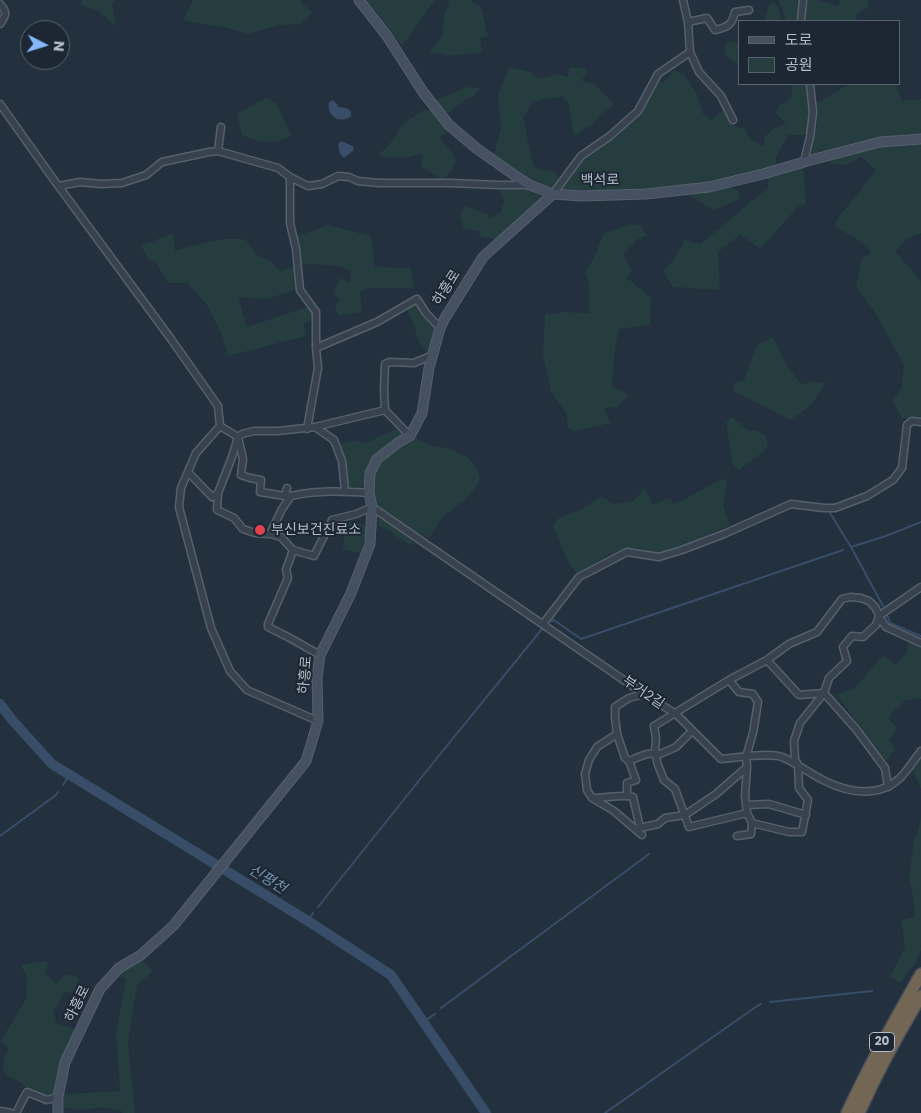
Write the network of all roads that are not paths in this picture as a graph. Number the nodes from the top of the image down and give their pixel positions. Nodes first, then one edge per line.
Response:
1 (359, 0) edge
2 (683, 0) edge
3 (803, 0) edge
4 (0, 4) edge
5 (749, 10) dead end
6 (801, 20) edge
7 (688, 22) junction
8 (0, 24) edge
9 (690, 52) junction
10 (810, 85) edge
11 (0, 104) edge
12 (733, 120) dead end
13 (221, 127) dead end
14 (921, 138) edge
15 (218, 152) junction
16 (804, 162) junction
17 (290, 177) junction
18 (530, 185) junction
19 (59, 186) junction
20 (553, 194) junction
21 (440, 328) junction
22 (316, 348) junction
23 (433, 355) junction
24 (385, 410) junction
25 (921, 422) edge
26 (220, 426) junction
27 (315, 427) junction
28 (307, 429) junction
29 (410, 436) junction
30 (238, 437) junction
31 (188, 472) junction
32 (287, 488) dead end
33 (345, 491) junction
34 (218, 493) junction
35 (369, 493) junction
36 (372, 507) junction
37 (270, 534) junction
38 (293, 550) junction
39 (921, 587) edge
40 (879, 616) junction
41 (543, 624) junction
42 (921, 643) edge
43 (320, 655) junction
44 (767, 660) junction
45 (729, 680) junction
46 (824, 693) junction
47 (644, 694) junction
48 (676, 714) junction
49 (318, 721) junction
50 (692, 731) junction
51 (617, 734) junction
52 (921, 751) edge
53 (655, 752) junction
54 (746, 757) junction
55 (629, 761) junction
56 (798, 765) junction
57 (747, 767) junction
58 (888, 787) junction
59 (627, 795) junction
60 (592, 798) junction
61 (746, 805) junction
62 (747, 813) junction
63 (685, 815) junction
64 (806, 815) junction
65 (752, 823) junction
66 (640, 832) junction
67 (737, 836) dead end
68 (921, 974) edge
69 (921, 996) edge
70 (58, 1097) junction
71 (0, 1111) edge
72 (12, 1113) edge
73 (16, 1113) edge
74 (58, 1113) edge
75 (847, 1113) edge
76 (859, 1113) edge

1 - 18 street, 백석로
2 - 7 street
3 - 6 street
4 - 8 street
5 - 7 street
7 - 9 street
9 - 12 street
9 - 20 street
10 - 16 street
11 - 19 street
13 - 15 street
14 - 16 street, 백석로
15 - 17 street
15 - 19 street
16 - 20 street, 백석로
17 - 18 street
17 - 22 street
18 - 20 street, 백석로
19 - 26 street
20 - 21 street, 하흥로
21 - 22 street
21 - 23 street, 하흥로
22 - 28 street
23 - 24 street
23 - 29 street, 하흥로
24 - 27 street
24 - 29 street
25 - 41 street
26 - 30 street
26 - 31 street
27 - 28 street
27 - 33 street
28 - 30 street
29 - 35 street, 하흥로
30 - 32 street
30 - 34 street
31 - 34 street
31 - 49 street
33 - 35 street
33 - 37 street
34 - 37 street
35 - 36 street, 하흥로
36 - 38 street
36 - 41 street, 부거2길
36 - 43 street, 하흥로
37 - 38 street
38 - 43 street
39 - 40 street
40 - 42 street
40 - 44 street
40 - 46 street
41 - 47 street, 부거2길
43 - 49 street, 하흥로
44 - 45 street
44 - 46 street
45 - 48 street
45 - 54 street
46 - 56 street
46 - 58 street
47 - 48 street, 부거2길
47 - 51 street
48 - 50 street, 부거2길
48 - 53 street
49 - 70 street, 하흥로
50 - 53 street
50 - 54 street, 부거2길
51 - 55 street
51 - 60 street
52 - 58 street, 부거2길
53 - 55 street
53 - 63 street
54 - 56 street, 부거2길
54 - 57 street
55 - 59 street
56 - 58 street, 부거2길
56 - 64 street
57 - 61 street
57 - 63 street
59 - 60 street
59 - 66 street
60 - 66 street
61 - 62 street
61 - 64 street
62 - 63 street
62 - 65 street
63 - 66 street
64 - 65 street
65 - 67 street
68 - 75 highway, 20
69 - 76 highway, 20
70 - 73 street
70 - 74 street, 하흥로
71 - 72 street

